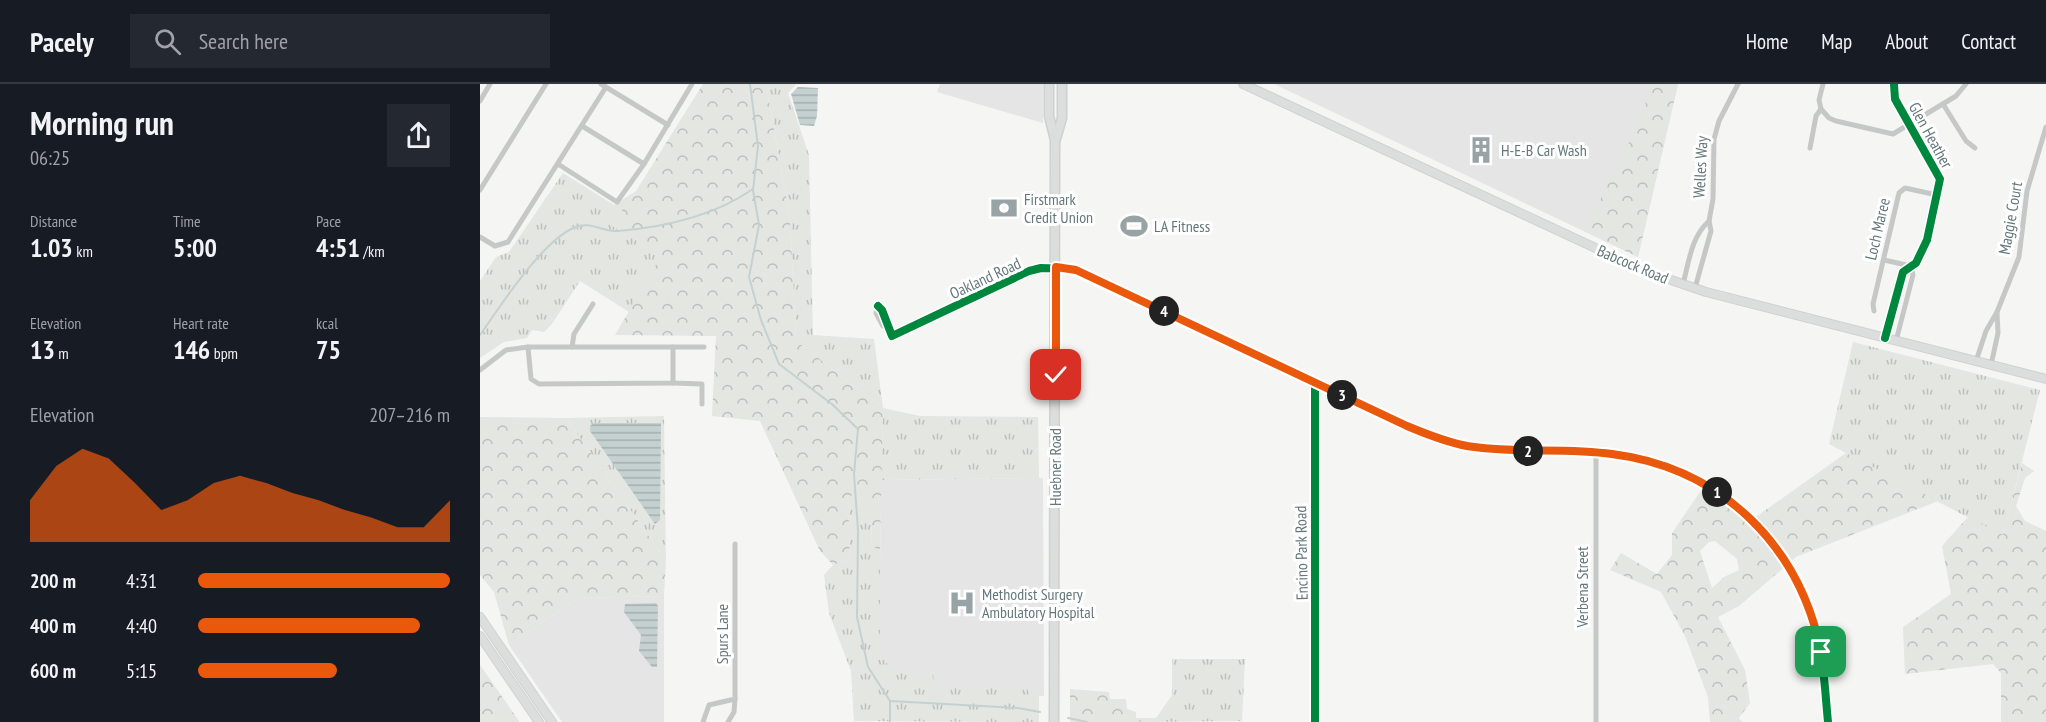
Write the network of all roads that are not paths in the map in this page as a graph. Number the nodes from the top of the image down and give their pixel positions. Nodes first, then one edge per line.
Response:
1 (490, 84) edge
2 (546, 84) edge
3 (691, 84) edge
4 (1049, 84) edge
5 (1062, 84) edge
6 (1243, 84) edge
7 (1738, 84) edge
8 (1823, 84) edge
9 (1894, 84) edge
10 (1966, 84) edge
11 (604, 85) edge
12 (480, 101) edge
13 (1943, 104) junction
14 (1821, 109) junction
15 (1910, 124) junction
16 (668, 125) junction
17 (582, 126) junction
18 (2046, 127) edge
19 (1055, 140) junction
20 (1810, 148) dead end
21 (1976, 148) dead end
22 (558, 164) junction
23 (644, 164) junction
24 (480, 190) edge
25 (1938, 195) junction
26 (1709, 221) junction
27 (480, 237) edge
28 (1884, 260) junction
29 (1911, 266) junction
30 (1056, 267) junction
31 (1683, 284) junction
32 (1695, 288) junction
33 (593, 304) dead end
34 (1874, 311) dead end
35 (1997, 312) junction
36 (888, 328) dead end
37 (1885, 338) junction
38 (1896, 341) junction
39 (528, 347) junction
40 (572, 347) junction
41 (673, 347) junction
42 (704, 347) dead end
43 (1976, 361) junction
44 (1990, 365) junction
45 (480, 370) edge
46 (2046, 379) edge
47 (673, 383) junction
48 (1315, 383) junction
49 (702, 404) dead end
50 (1596, 452) junction
51 (735, 544) dead end
52 (480, 617) edge
53 (480, 636) edge
54 (735, 699) junction
55 (549, 721) edge
56 (539, 722) edge
57 (703, 722) edge
58 (728, 722) edge
59 (1054, 722) edge
60 (1315, 722) edge
61 (1596, 722) edge
62 (1828, 722) edge

1 - 12 street
2 - 24 street
3 - 16 street
4 - 19 main road, Huebner Road
5 - 19 main road, Huebner Road
6 - 31 main road, Babcock Road
7 - 26 street, Welles Way
8 - 14 street
9 - 15 street, Glen Heather
10 - 13 street
11 - 16 street
11 - 17 street
13 - 15 street
13 - 21 street
14 - 15 street
14 - 20 street
15 - 25 street, Glen Heather
16 - 23 street
17 - 22 street
17 - 23 street
18 - 35 street, Maggie Court
19 - 30 main road, Huebner Road
22 - 23 street
22 - 27 street
25 - 28 street, Loch Maree
25 - 29 street, Glen Heather
26 - 31 street, Welles Way
26 - 32 street, Welles Way
28 - 29 street
28 - 34 street, Loch Maree
29 - 37 street, Glen Heather
29 - 38 street, Glen Heather
30 - 36 street, Oakland Road
30 - 48 street, Oakland Road
30 - 59 main road, Huebner Road
31 - 32 main road, Babcock Road
32 - 37 main road, Babcock Road
33 - 40 street
35 - 43 street, Maggie Court
35 - 44 street, Maggie Court
37 - 38 main road, Babcock Road
38 - 43 main road, Babcock Road
39 - 40 street
39 - 45 street
39 - 47 street
40 - 41 street
41 - 42 street
41 - 47 street
43 - 44 main road, Babcock Road
44 - 46 main road, Babcock Road
47 - 49 street
48 - 50 street, Oakland Road
48 - 60 street, Encino Park Road
50 - 61 street, Verbena Street
50 - 62 street, Oakland Road
51 - 54 street, Spurs Lane
52 - 55 main road
53 - 56 main road
54 - 57 street
54 - 58 street, Spurs Lane

